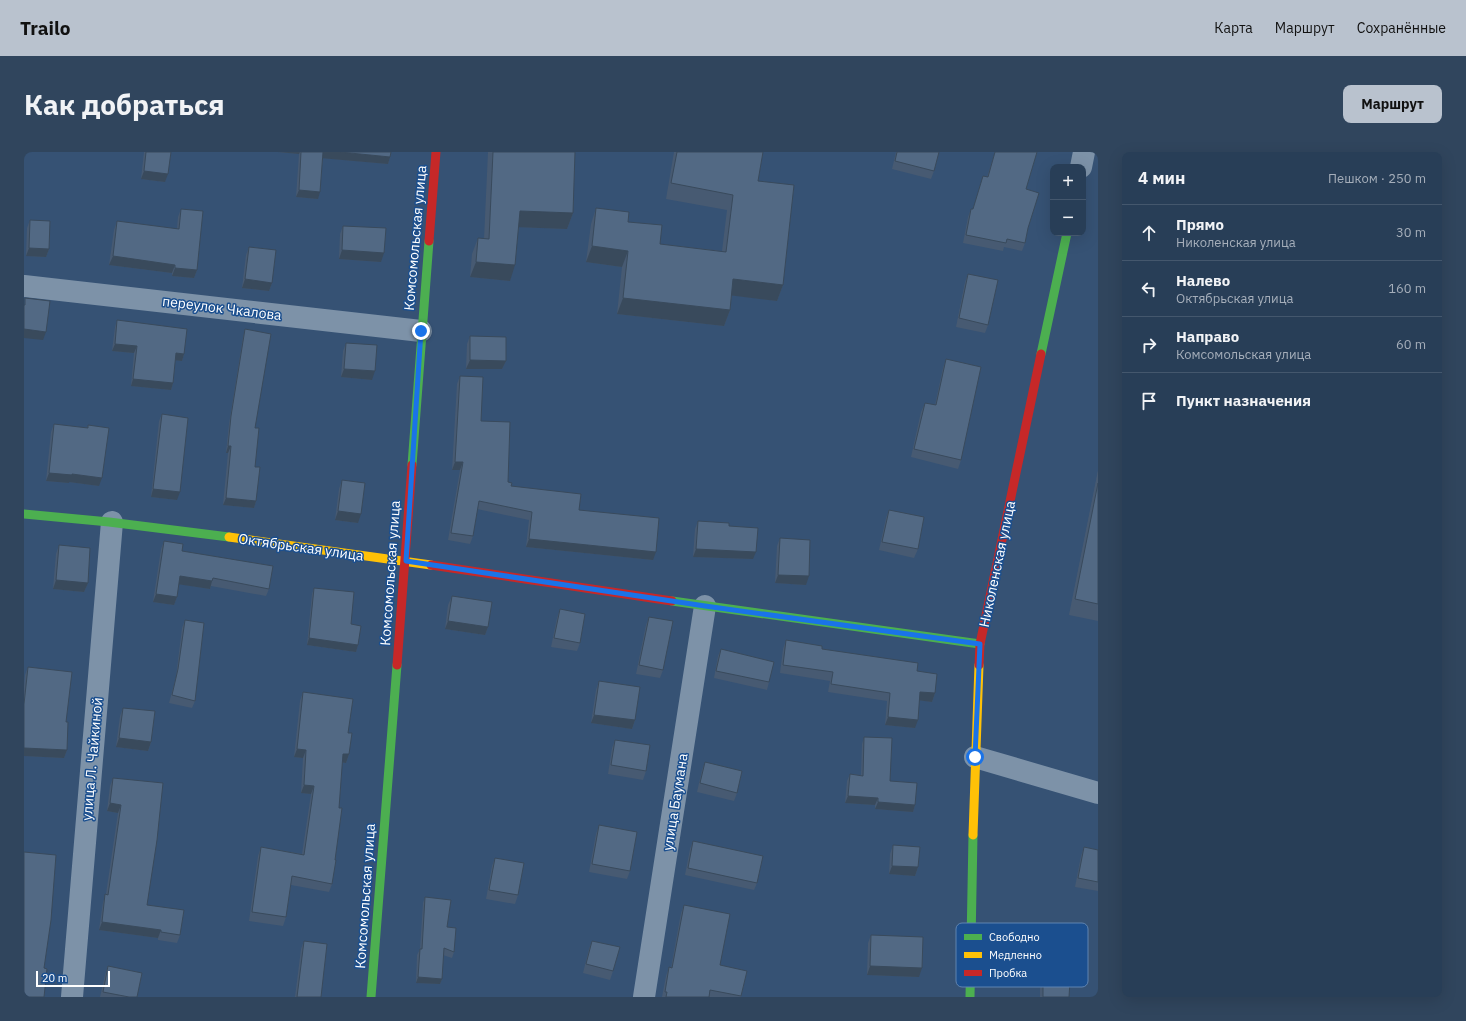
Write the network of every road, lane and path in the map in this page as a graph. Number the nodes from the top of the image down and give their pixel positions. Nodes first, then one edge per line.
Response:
1 (436, 152) edge
2 (1084, 152) edge
3 (1082, 164) edge
4 (1066, 236) edge
5 (24, 286) edge
6 (421, 331) junction
7 (24, 514) edge
8 (112, 522) junction
9 (406, 561) junction
10 (705, 606) junction
11 (980, 644) junction
12 (975, 757) junction
13 (1098, 793) edge
14 (972, 923) edge
15 (970, 987) edge
16 (72, 997) edge
17 (371, 997) edge
18 (644, 997) edge
19 (970, 997) edge

1 - 6 street, Комсомольская улица
2 - 3 street
4 - 11 street, Николенская улица
5 - 6 street, переулок Чкалова
6 - 9 street, Комсомольская улица
7 - 8 street, Октябрьская улица
8 - 9 street, Октябрьская улица
8 - 16 street, улица Л. Чайкиной
9 - 10 street, Октябрьская улица
9 - 17 street, Комсомольская улица
10 - 11 street, Октябрьская улица
10 - 18 street, улица Баумана
11 - 12 street, Николенская улица
12 - 13 street
12 - 14 street, Николенская улица
15 - 19 street, Николенская улица

